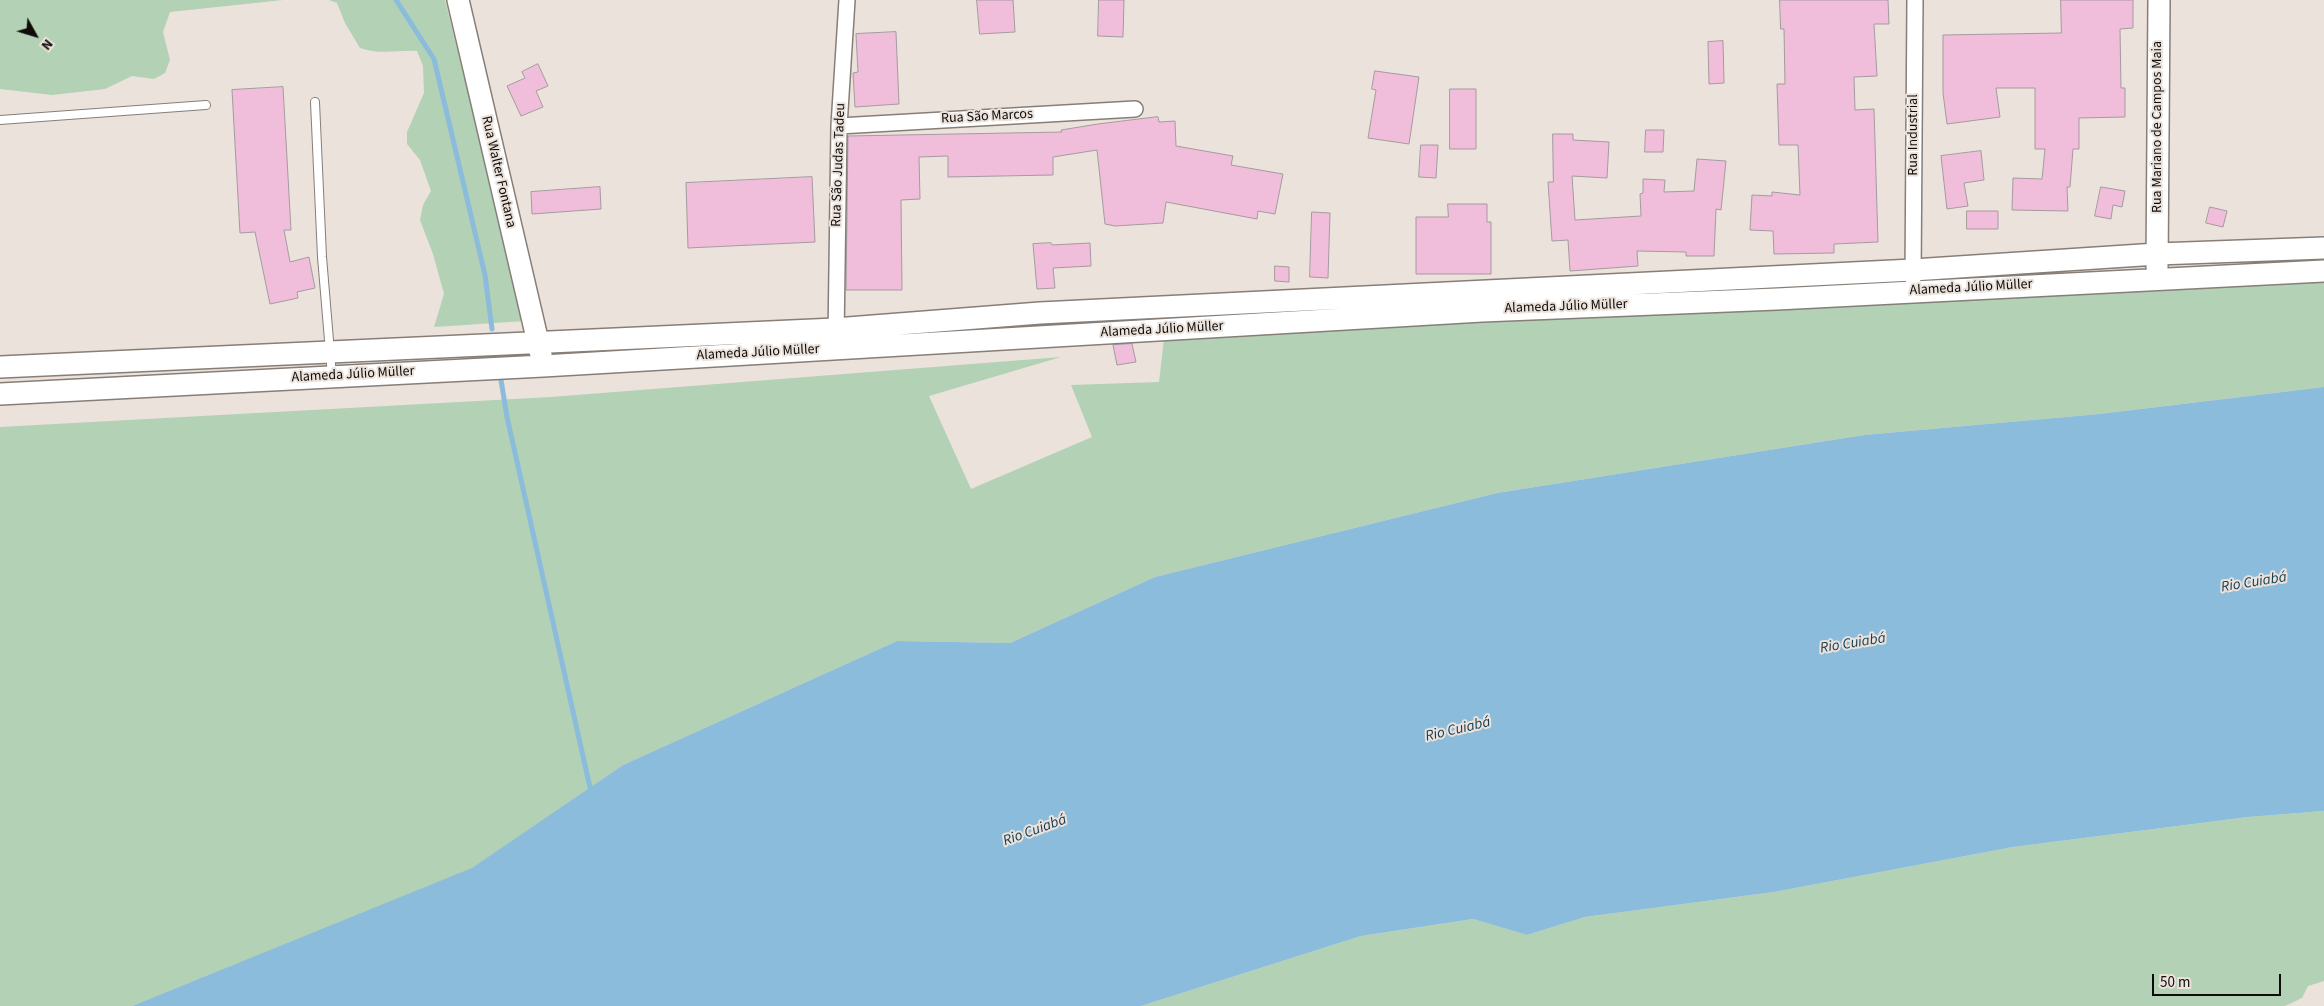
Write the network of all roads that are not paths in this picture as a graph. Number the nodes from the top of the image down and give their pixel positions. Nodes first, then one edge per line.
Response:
1 (458, 0) edge
2 (847, 0) edge
3 (1915, 0) edge
4 (2159, 0) edge
5 (315, 102) dead end
6 (206, 104) dead end
7 (1135, 109) dead end
8 (0, 120) edge
9 (839, 126) junction
10 (2324, 248) edge
11 (2157, 254) junction
12 (2324, 271) edge
13 (2156, 278) junction
14 (1914, 280) junction
15 (836, 339) junction
16 (539, 344) junction
17 (329, 353) junction
18 (543, 366) junction
19 (0, 367) edge
20 (332, 376) junction
21 (0, 394) edge

1 - 16 main road, Rua Walter Fontana
2 - 9 street, Rua São Judas Tadeu
3 - 14 street, Rua Industrial
4 - 11 main road, Rua Mariano de Campos Maia
5 - 17 lane
6 - 8 lane
7 - 9 street, Rua São Marcos
9 - 15 street, Rua São Judas Tadeu
10 - 11 main road, Alameda Júlio Müller
11 - 13 main road, Rua Mariano de Campos Maia
11 - 14 main road, Alameda Júlio Müller
12 - 13 main road, Alameda Júlio Müller
13 - 14 main road, Alameda Júlio Müller
14 - 15 main road, Alameda Júlio Müller
15 - 16 main road, Alameda Júlio Müller
15 - 18 main road, Alameda Júlio Müller
16 - 17 main road, Alameda Júlio Müller
16 - 18 main road, Rua Walter Fontana
17 - 19 main road, Alameda Júlio Müller
17 - 20 lane
18 - 20 main road, Alameda Júlio Müller
20 - 21 main road, Alameda Júlio Müller

